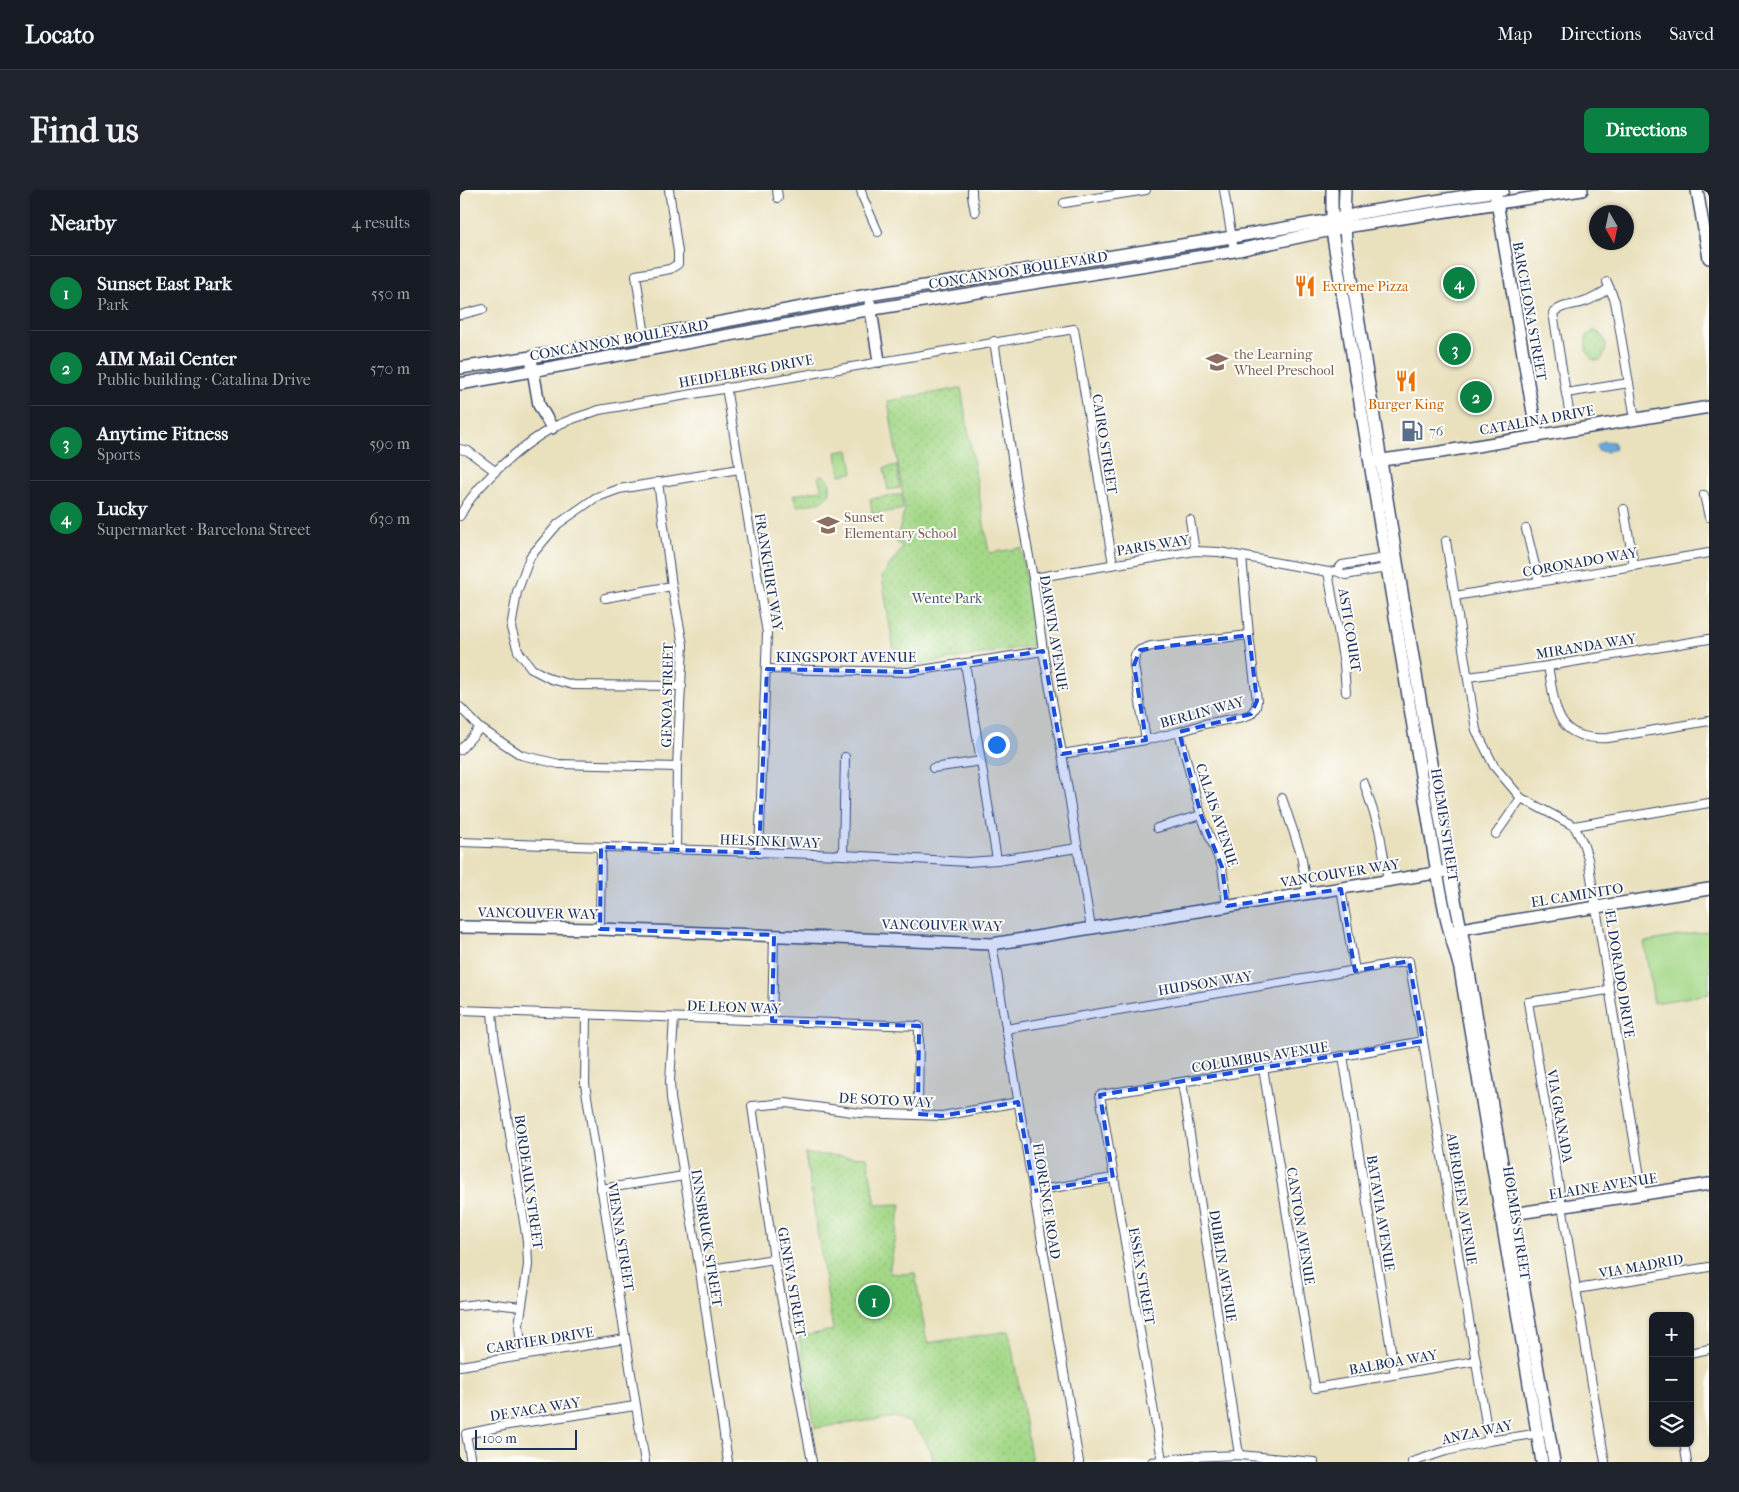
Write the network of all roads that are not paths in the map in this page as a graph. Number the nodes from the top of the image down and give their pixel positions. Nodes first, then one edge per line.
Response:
1 (669, 190) edge
2 (861, 190) edge
3 (972, 190) edge
4 (1146, 190) edge
5 (1224, 190) edge
6 (1332, 190) edge
7 (1345, 190) edge
8 (1582, 190) edge
9 (1697, 190) edge
10 (1499, 191) edge
11 (1064, 203) dead end
12 (1497, 203) junction
13 (975, 212) dead end
14 (1344, 222) junction
15 (1331, 226) junction
16 (1707, 231) edge
17 (878, 232) dead end
18 (1232, 237) junction
19 (1234, 250) junction
20 (1709, 258) edge
21 (868, 295) junction
22 (483, 310) dead end
23 (871, 310) junction
24 (460, 315) edge
25 (1074, 328) joint
26 (645, 336) junction
27 (994, 341) junction
28 (531, 357) junction
29 (879, 361) junction
30 (460, 368) edge
31 (534, 371) junction
32 (1629, 383) junction
33 (460, 384) edge
34 (726, 387) junction
35 (1566, 393) junction
36 (1709, 408) edge
37 (1569, 410) dead end
38 (1635, 419) junction
39 (552, 428) junction
40 (1537, 436) junction
41 (460, 449) edge
42 (1375, 461) junction
43 (739, 469) junction
44 (495, 471) junction
45 (658, 482) junction
46 (1704, 495) dead end
47 (1624, 509) dead end
48 (460, 516) edge
49 (1709, 517) edge
50 (1190, 520) dead end
51 (1526, 529) dead end
52 (1446, 541) dead end
53 (1195, 550) junction
54 (1709, 554) edge
55 (1242, 557) junction
56 (1392, 562) junction
57 (1112, 564) junction
58 (1634, 566) junction
59 (1332, 572) junction
60 (1033, 578) junction
61 (1539, 582) junction
62 (672, 586) junction
63 (1454, 596) junction
64 (605, 598) dead end
65 (1249, 635) junction
66 (1709, 638) edge
67 (1043, 651) junction
68 (965, 663) junction
69 (1548, 666) junction
70 (767, 669) junction
71 (1468, 677) junction
72 (682, 686) junction
73 (1346, 692) dead end
74 (460, 707) edge
75 (1709, 721) edge
76 (480, 728) junction
77 (1179, 732) junction
78 (1146, 740) junction
79 (460, 750) edge
80 (1062, 754) junction
81 (845, 757) dead end
82 (981, 761) junction
83 (678, 767) junction
84 (933, 768) dead end
85 (1364, 783) dead end
86 (1282, 798) dead end
87 (1521, 798) junction
88 (1709, 803) edge
89 (1201, 815) junction
90 (1574, 826) junction
91 (1157, 828) dead end
92 (1496, 834) dead end
93 (460, 842) edge
94 (601, 847) junction
95 (1078, 848) junction
96 (676, 850) junction
97 (759, 853) junction
98 (843, 855) junction
99 (997, 860) junction
100 (1449, 870) junction
101 (1436, 873) junction
102 (1388, 880) junction
103 (1342, 888) junction
104 (1709, 889) edge
105 (1307, 894) junction
106 (1227, 906) junction
107 (1597, 907) junction
108 (460, 927) edge
109 (1091, 928) junction
110 (600, 929) junction
111 (1456, 931) junction
112 (774, 935) junction
113 (992, 944) junction
114 (1408, 961) joint
115 (1355, 971) junction
116 (1608, 990) junction
117 (460, 1010) edge
118 (492, 1012) junction
119 (586, 1014) junction
120 (674, 1018) junction
121 (772, 1021) junction
122 (1006, 1029) junction
123 (1423, 1041) junction
124 (1343, 1056) junction
125 (1263, 1068) junction
126 (1182, 1082) junction
127 (1100, 1095) joint
128 (1018, 1102) junction
129 (752, 1106) joint
130 (918, 1114) junction
131 (684, 1176) junction
132 (1113, 1178) junction
133 (1709, 1184) edge
134 (601, 1189) junction
135 (1034, 1191) junction
136 (1643, 1195) junction
137 (1563, 1208) junction
138 (1507, 1215) junction
139 (774, 1259) junction
140 (1709, 1267) edge
141 (700, 1271) junction
142 (1577, 1289) junction
143 (460, 1306) edge
144 (521, 1308) junction
145 (625, 1339) junction
146 (1709, 1349) edge
147 (1694, 1352) edge
148 (522, 1356) junction
149 (1476, 1361) junction
150 (460, 1366) edge
151 (1395, 1374) junction
152 (1315, 1388) joint
153 (635, 1406) junction
154 (1549, 1431) junction
155 (1537, 1433) junction
156 (1489, 1440) junction
157 (1685, 1447) edge
158 (1239, 1454) junction
159 (1162, 1460) junction
160 (471, 1462) edge
161 (645, 1462) edge
162 (728, 1462) edge
163 (812, 1462) edge
164 (1079, 1462) edge
165 (1152, 1462) edge
166 (1314, 1462) edge
167 (1412, 1462) edge
168 (1542, 1462) edge
169 (1554, 1462) edge
170 (1605, 1462) edge
171 (1687, 1462) edge

1 - 26 street
2 - 17 street
3 - 13 street
4 - 11 street
5 - 18 street
6 - 15 main road, HOLMES STREET
7 - 14 main road, HOLMES STREET
8 - 12 main road, CONCANNON BOULEVARD
9 - 16 main road
10 - 12 main road, BARCELONA STREET
10 - 14 main road, CONCANNON BOULEVARD
12 - 14 main road, CONCANNON BOULEVARD
12 - 40 main road, BARCELONA STREET
14 - 15 main road, CONCANNON BOULEVARD
14 - 42 main road, HOLMES STREET
15 - 18 main road, CONCANNON BOULEVARD
15 - 19 main road, CONCANNON BOULEVARD
15 - 42 main road, HOLMES STREET
16 - 20 main road
18 - 19 street
18 - 21 main road, CONCANNON BOULEVARD
19 - 23 main road, CONCANNON BOULEVARD
21 - 23 main road
21 - 26 main road, CONCANNON BOULEVARD
22 - 24 street
23 - 29 main road
23 - 31 main road, CONCANNON BOULEVARD
25 - 27 street, HEIDELBERG DRIVE
25 - 57 street, CAIRO STREET
26 - 28 main road, CONCANNON BOULEVARD
27 - 29 street, HEIDELBERG DRIVE
27 - 60 street, DARWIN AVENUE
28 - 30 main road, CONCANNON BOULEVARD
28 - 31 main road
29 - 34 street, HEIDELBERG DRIVE
31 - 33 main road, CONCANNON BOULEVARD
31 - 39 main road
32 - 35 street
32 - 35 street
32 - 38 street
34 - 39 street, HEIDELBERG DRIVE
34 - 43 street, FRANKFURT WAY
35 - 37 street
36 - 38 main road, CATALINA DRIVE
38 - 40 main road, CATALINA DRIVE
39 - 44 street, HEIDELBERG DRIVE
40 - 42 main road, CATALINA DRIVE
41 - 44 street
42 - 56 main road, HOLMES STREET
43 - 45 street
43 - 70 street, FRANKFURT WAY
44 - 48 street, HEIDELBERG DRIVE
45 - 62 street, GENOA STREET
45 - 72 street
46 - 49 street
47 - 58 street
50 - 53 street
51 - 61 street
52 - 63 street
53 - 55 street, PARIS WAY
53 - 57 street, PARIS WAY
54 - 58 street, CORONADO WAY
55 - 59 street, PARIS WAY
55 - 65 street, BERLIN WAY
56 - 59 street, PARIS WAY
56 - 100 main road, HOLMES STREET
56 - 101 main road, HOLMES STREET
57 - 60 street, PARIS WAY
58 - 61 street, CORONADO WAY
59 - 73 street, ASTI COURT
60 - 67 street, DARWIN AVENUE
61 - 63 street, CORONADO WAY
62 - 64 street
62 - 72 street, GENOA STREET
63 - 71 street
65 - 77 street, BERLIN WAY
65 - 78 street
66 - 69 street, MIRANDA WAY
67 - 68 street, KINGSPORT AVENUE
67 - 80 street, DARWIN AVENUE
68 - 70 street, KINGSPORT AVENUE
68 - 82 street
69 - 71 street, MIRANDA WAY
69 - 75 street
70 - 97 street, FRANKFURT WAY
71 - 87 street
72 - 83 street, GENOA STREET
74 - 76 street
76 - 79 street
76 - 83 street
77 - 78 street, BERLIN WAY
77 - 89 street, CALAIS AVENUE
78 - 80 street, BERLIN WAY
80 - 95 street, DARWIN AVENUE
81 - 98 street
82 - 84 street
82 - 99 street
83 - 96 street, GENOA STREET
85 - 102 street
86 - 105 street
87 - 90 street
87 - 92 street
88 - 90 street
89 - 91 street
89 - 106 street, CALAIS AVENUE
90 - 107 street, EL DORADO DRIVE
93 - 94 street, HELSINKI WAY
94 - 96 street, HELSINKI WAY
94 - 110 street
95 - 99 street, HELSINKI WAY
95 - 109 street, DARWIN AVENUE
96 - 97 street, HELSINKI WAY
97 - 98 street, HELSINKI WAY
98 - 99 street, HELSINKI WAY
100 - 101 main road, VANCOUVER WAY
100 - 111 main road, HOLMES STREET
101 - 102 main road, VANCOUVER WAY
101 - 111 main road, HOLMES STREET
102 - 103 main road, VANCOUVER WAY
103 - 105 main road, VANCOUVER WAY
103 - 115 street
104 - 107 main road, EL CAMINITO
105 - 106 main road, VANCOUVER WAY
106 - 109 main road, VANCOUVER WAY
107 - 111 main road, EL CAMINITO
107 - 116 street, EL DORADO DRIVE
108 - 110 main road, VANCOUVER WAY
109 - 113 main road, VANCOUVER WAY
110 - 112 main road, VANCOUVER WAY
111 - 138 main road, HOLMES STREET
112 - 113 main road, VANCOUVER WAY
112 - 121 street
113 - 122 street, FLORENCE ROAD
114 - 115 street, HUDSON WAY
114 - 123 street, ABERDEEN AVENUE
115 - 122 street, HUDSON WAY
116 - 136 street, EL DORADO DRIVE
116 - 137 street, VIA GRANADA
117 - 118 street, DE LEON WAY
118 - 119 street, DE LEON WAY
118 - 144 street, BORDEAUX STREET
119 - 120 street, DE LEON WAY
119 - 134 street, VIENNA STREET
120 - 121 street, DE LEON WAY
120 - 131 street, INNSBRUCK STREET
121 - 130 street, DE LEON WAY
122 - 128 street, FLORENCE ROAD
123 - 124 street, COLUMBUS AVENUE
123 - 149 street, ABERDEEN AVENUE
124 - 125 street, COLUMBUS AVENUE
124 - 151 street, BATAVIA AVENUE
125 - 126 street, COLUMBUS AVENUE
125 - 152 street, CANTON AVENUE
126 - 127 street, COLUMBUS AVENUE
126 - 158 street, DUBLIN AVENUE
127 - 132 street, ESSEX STREET
128 - 130 street, DE SOTO WAY
128 - 135 street, FLORENCE ROAD
129 - 130 street, DE SOTO WAY
129 - 139 street, GENEVA STREET
131 - 134 street
131 - 141 street, INNSBRUCK STREET
132 - 135 street
132 - 159 street, ESSEX STREET
133 - 136 main road, ELAINE AVENUE
134 - 145 street, VIENNA STREET
135 - 164 street, FLORENCE ROAD
136 - 137 main road, ELAINE AVENUE
137 - 138 main road, ELAINE AVENUE
137 - 142 street, VIA GRANADA
138 - 154 main road, HOLMES STREET
138 - 155 main road, HOLMES STREET
139 - 141 street
139 - 163 street, GENEVA STREET
140 - 142 street, VIA MADRID
141 - 162 street, INNSBRUCK STREET
142 - 170 street, VIA GRANADA
143 - 144 street
144 - 148 street, BORDEAUX STREET
145 - 148 street, CARTIER DRIVE
145 - 153 street, VIENNA STREET
146 - 147 street
148 - 150 street, CARTIER DRIVE
149 - 151 street, BALBOA WAY
149 - 156 street, ABERDEEN AVENUE
151 - 152 street, BALBOA WAY
153 - 160 street, DE VACA WAY
153 - 161 street, VIENNA STREET
154 - 155 street, ANZA WAY
154 - 169 main road, HOLMES STREET
155 - 156 street, ANZA WAY
155 - 168 main road, HOLMES STREET
156 - 167 street, ANZA WAY
157 - 171 street
158 - 159 street
158 - 166 street
159 - 165 street

